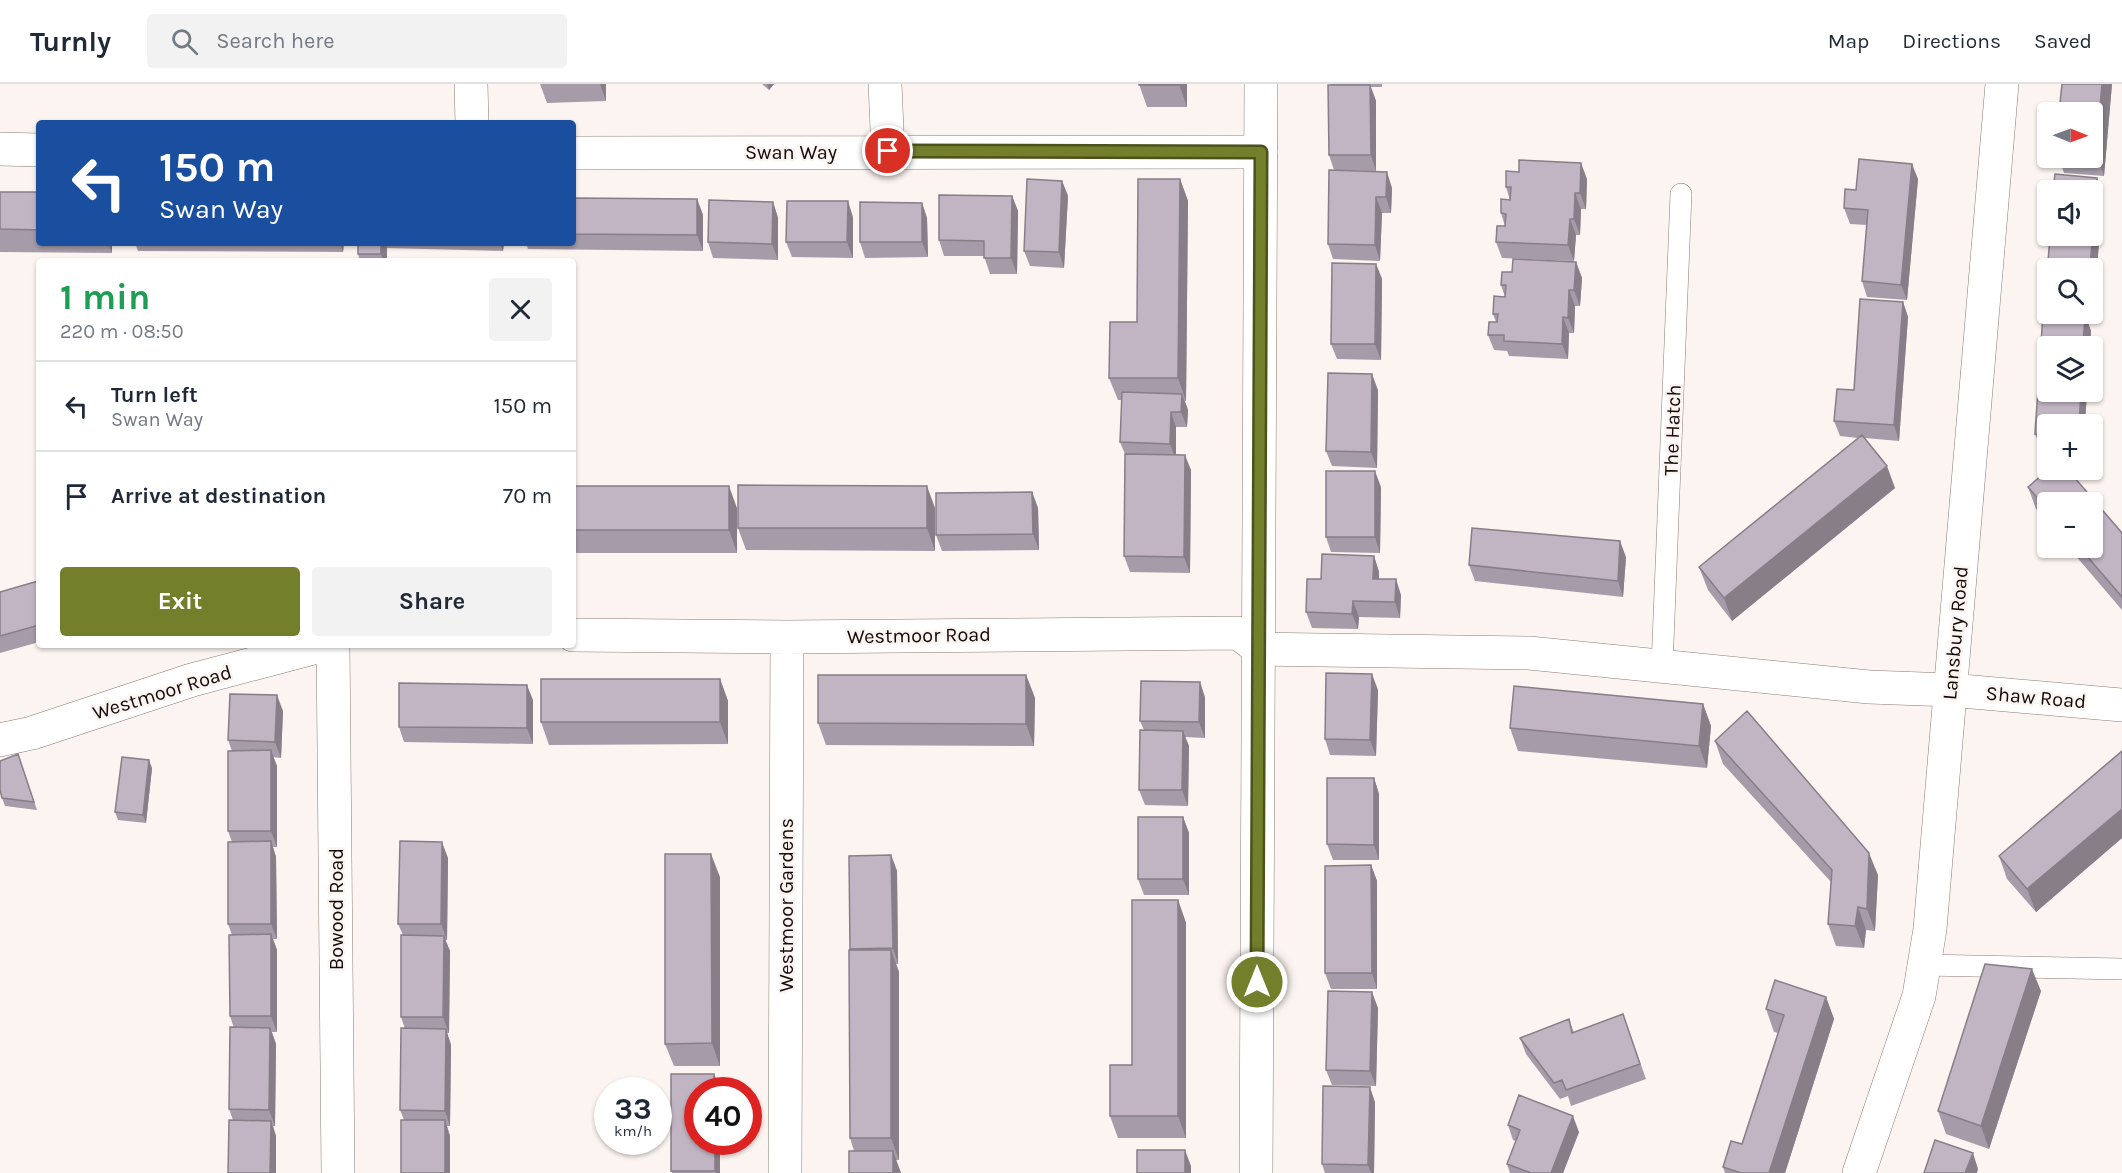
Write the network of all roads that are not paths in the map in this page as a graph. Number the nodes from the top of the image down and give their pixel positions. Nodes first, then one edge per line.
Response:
1 (471, 84) edge
2 (885, 84) edge
3 (1261, 84) edge
4 (2002, 84) edge
5 (472, 120) edge
6 (0, 149) edge
7 (36, 150) edge
8 (888, 151) junction
9 (1261, 152) junction
10 (576, 153) edge
11 (1681, 194) dead end
12 (576, 635) edge
13 (788, 637) junction
14 (313, 648) edge
15 (333, 648) edge
16 (1259, 649) junction
17 (1662, 667) junction
18 (1950, 690) junction
19 (2122, 705) edge
20 (0, 740) edge
21 (1924, 964) junction
22 (2122, 969) edge
23 (338, 1173) edge
24 (785, 1173) edge
25 (1256, 1173) edge
26 (1859, 1173) edge

1 - 5 street
2 - 8 street
3 - 9 street
4 - 18 street, Lansbury Road
6 - 7 street
8 - 9 street, Swan Way
8 - 10 street, Swan Way
9 - 16 street
11 - 17 lane, The Hatch
12 - 13 street, Westmoor Road
13 - 16 street, Westmoor Road
13 - 24 street, Westmoor Gardens
14 - 20 street, Westmoor Road
15 - 23 street, Bowood Road
16 - 17 street
16 - 25 street
17 - 18 street
18 - 19 street, Shaw Road
18 - 21 street, Lansbury Road
21 - 22 lane
21 - 26 street, Lansbury Road

